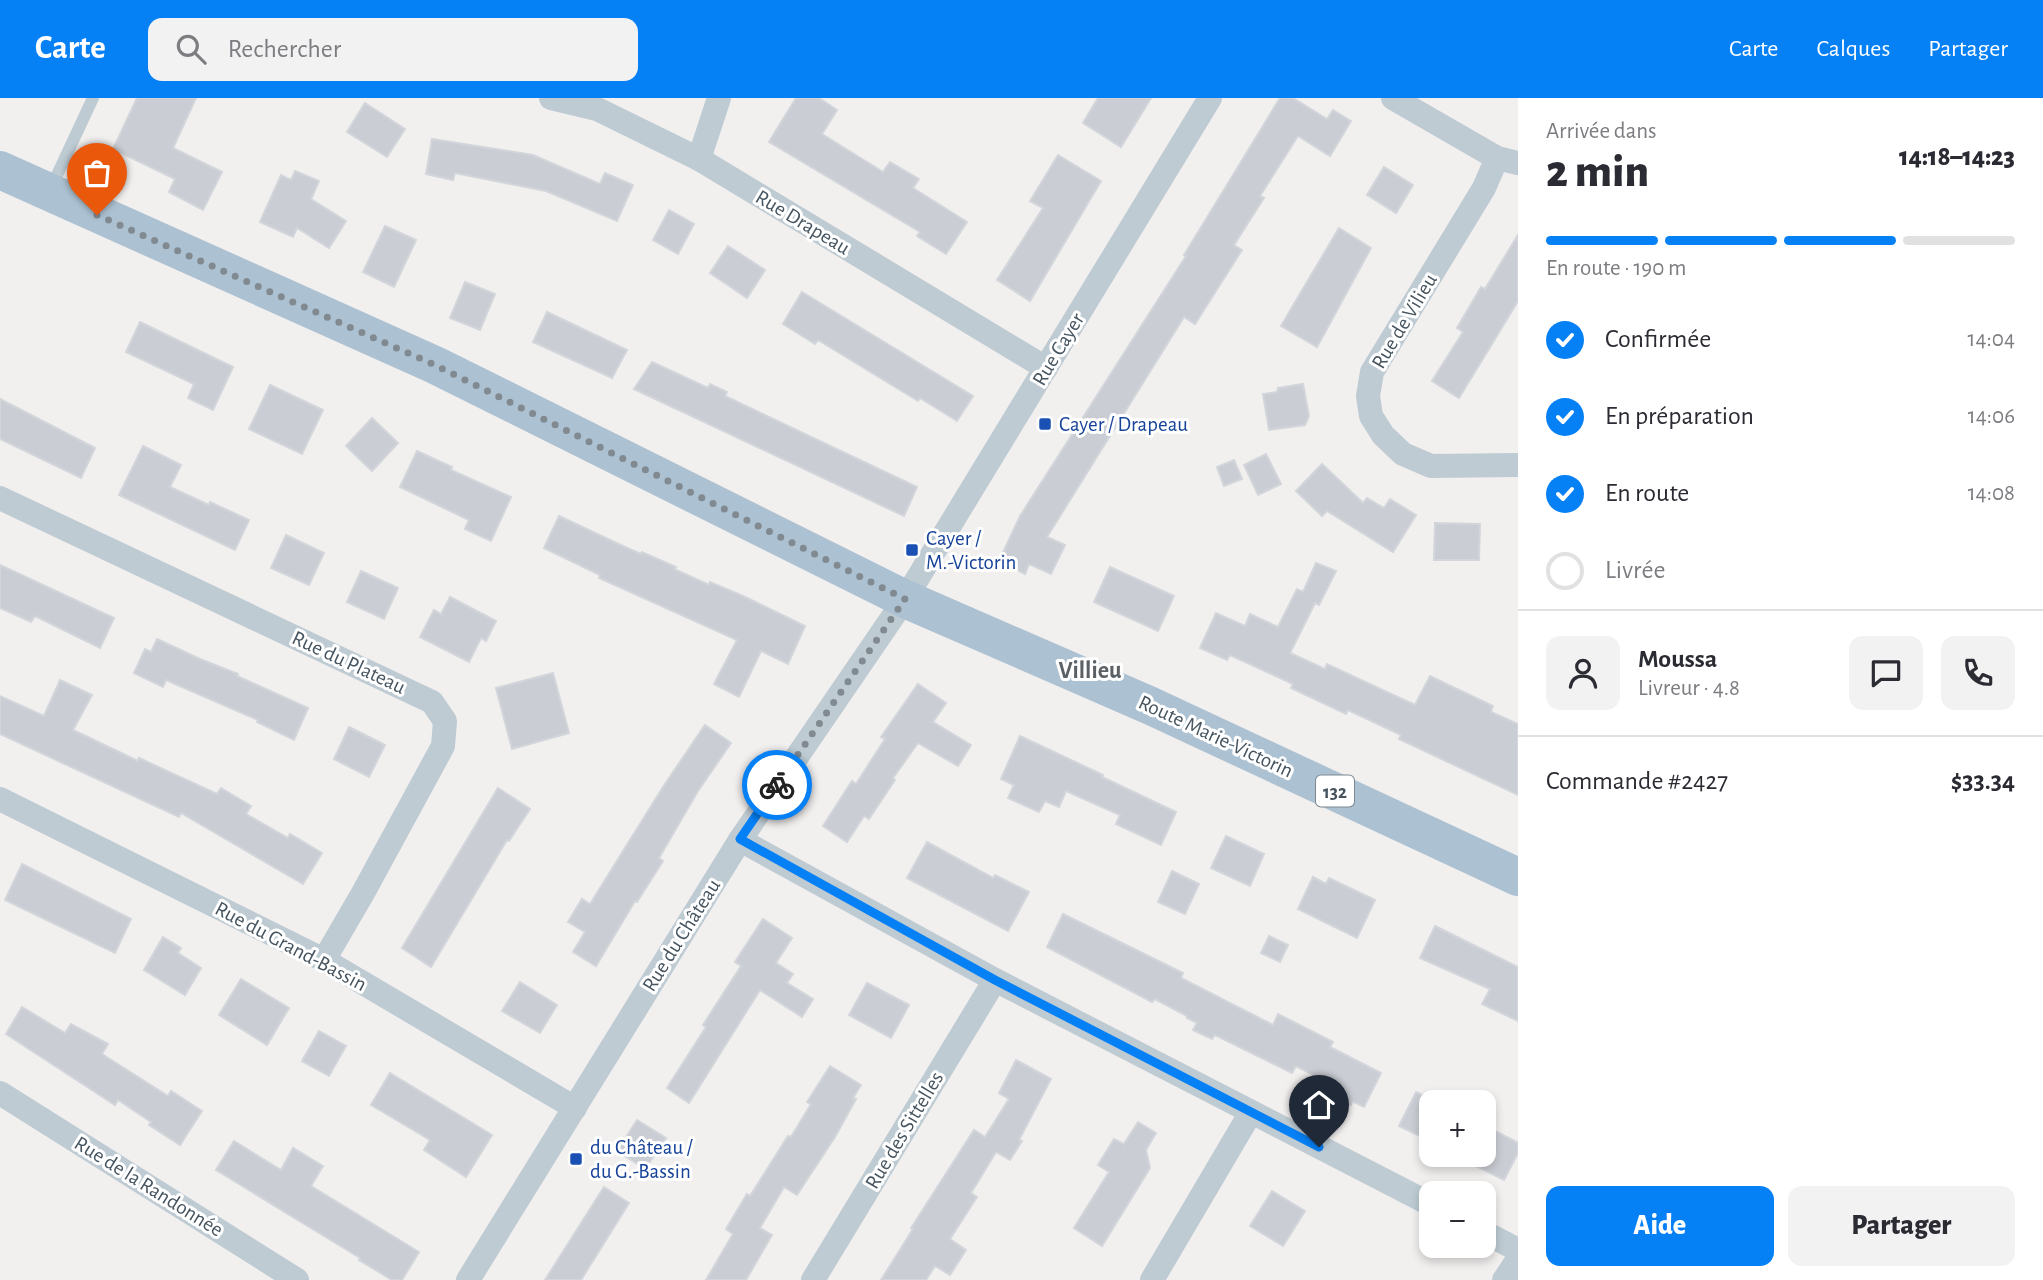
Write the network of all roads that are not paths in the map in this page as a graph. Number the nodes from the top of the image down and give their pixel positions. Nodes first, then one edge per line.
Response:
1 (93, 98) edge
2 (551, 98) edge
3 (719, 98) edge
4 (1210, 98) edge
5 (1392, 98) edge
6 (699, 159) junction
7 (1507, 160) edge
8 (0, 170) edge
9 (48, 193) junction
10 (1046, 368) junction
11 (1518, 465) edge
12 (0, 498) edge
13 (905, 599) junction
14 (0, 799) edge
15 (740, 839) junction
16 (1518, 877) edge
17 (324, 960) junction
18 (995, 980) junction
19 (0, 1093) edge
20 (575, 1108) junction
21 (1251, 1112) junction
22 (1419, 1198) edge
23 (1496, 1238) edge
24 (1518, 1250) edge
25 (1518, 1259) edge
26 (297, 1280) edge
27 (468, 1280) edge
28 (813, 1280) edge
29 (1153, 1280) edge
30 (1504, 1280) edge

1 - 9 lane
2 - 6 street, Rue Drapeau
3 - 6 street
4 - 10 street, Rue Cayer
5 - 7 street
6 - 10 street, Rue Drapeau
7 - 11 street, Rue de Vilieu
8 - 9 main road, Route Marie-Victorin / 132
9 - 13 main road, Route Marie-Victorin / 132
10 - 13 street, Rue Cayer
12 - 17 street, Rue du Plateau
13 - 15 street, Rue du Château
13 - 16 main road, Route Marie-Victorin / 132
14 - 17 street, Rue du Grand-Bassin
15 - 18 street
15 - 20 street, Rue du Château
17 - 20 street, Rue du Grand-Bassin
18 - 21 street
18 - 28 street, Rue des Sittelles
19 - 26 street, Rue de la Randonnée
20 - 27 street, Rue du Château
21 - 22 street
21 - 29 street
23 - 24 street
25 - 30 street

